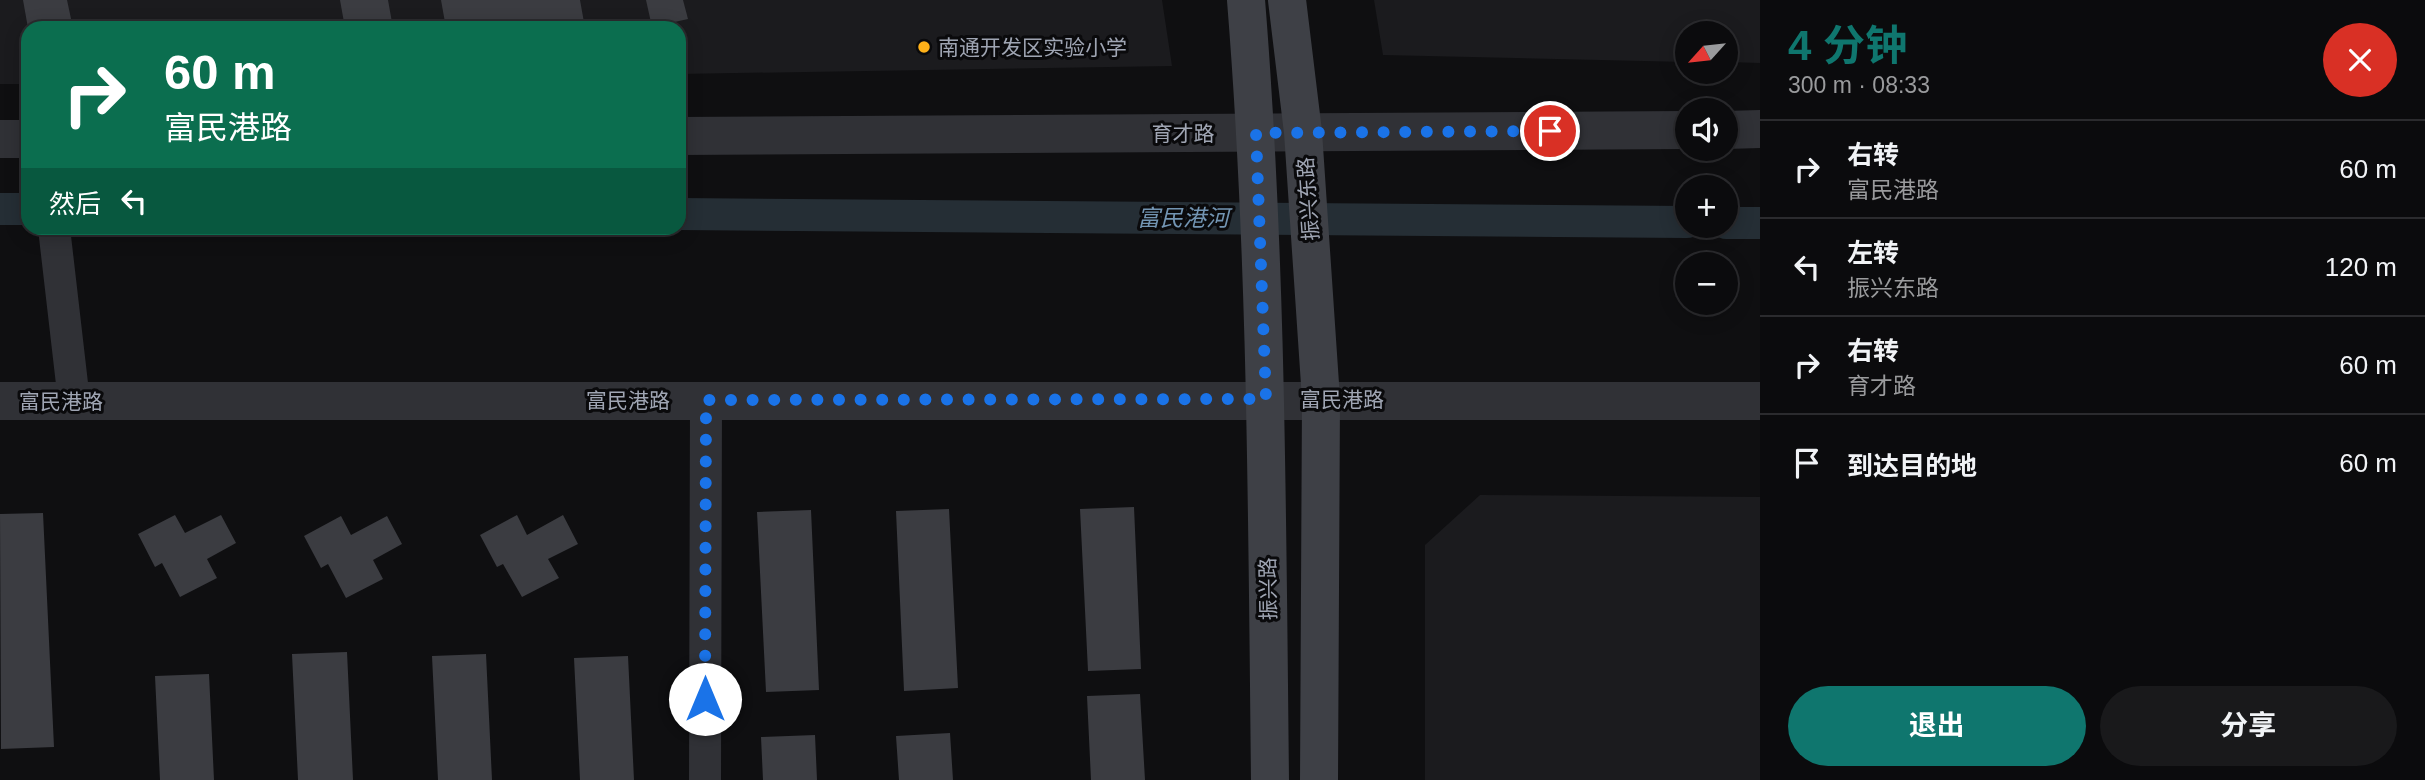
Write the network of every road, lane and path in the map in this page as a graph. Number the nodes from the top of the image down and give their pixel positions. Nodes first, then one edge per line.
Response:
1 (1246, 0) edge
2 (1287, 0) edge
3 (1760, 129) edge
4 (1675, 130) edge
5 (1738, 130) edge
6 (1257, 134) junction
7 (1303, 134) junction
8 (686, 136) edge
9 (0, 139) edge
10 (21, 139) edge
11 (55, 235) edge
12 (1266, 399) junction
13 (1321, 399) junction
14 (706, 400) junction
15 (0, 401) edge
16 (74, 401) junction
17 (1760, 401) edge
18 (705, 780) edge
19 (1270, 780) edge
20 (1318, 780) edge

1 - 6 main road
2 - 7 main road, 振兴东路
3 - 5 street
4 - 7 street, 育才路
6 - 7 street, 育才路
6 - 8 street, 育才路
6 - 12 main road
7 - 13 main road, 振兴东路
9 - 10 street
11 - 16 street
12 - 13 street, 富民港路
12 - 14 street, 富民港路
12 - 19 main road, 振兴路
13 - 17 street, 富民港路
13 - 20 main road
14 - 16 street, 富民港路
14 - 18 street
15 - 16 street, 富民港路

